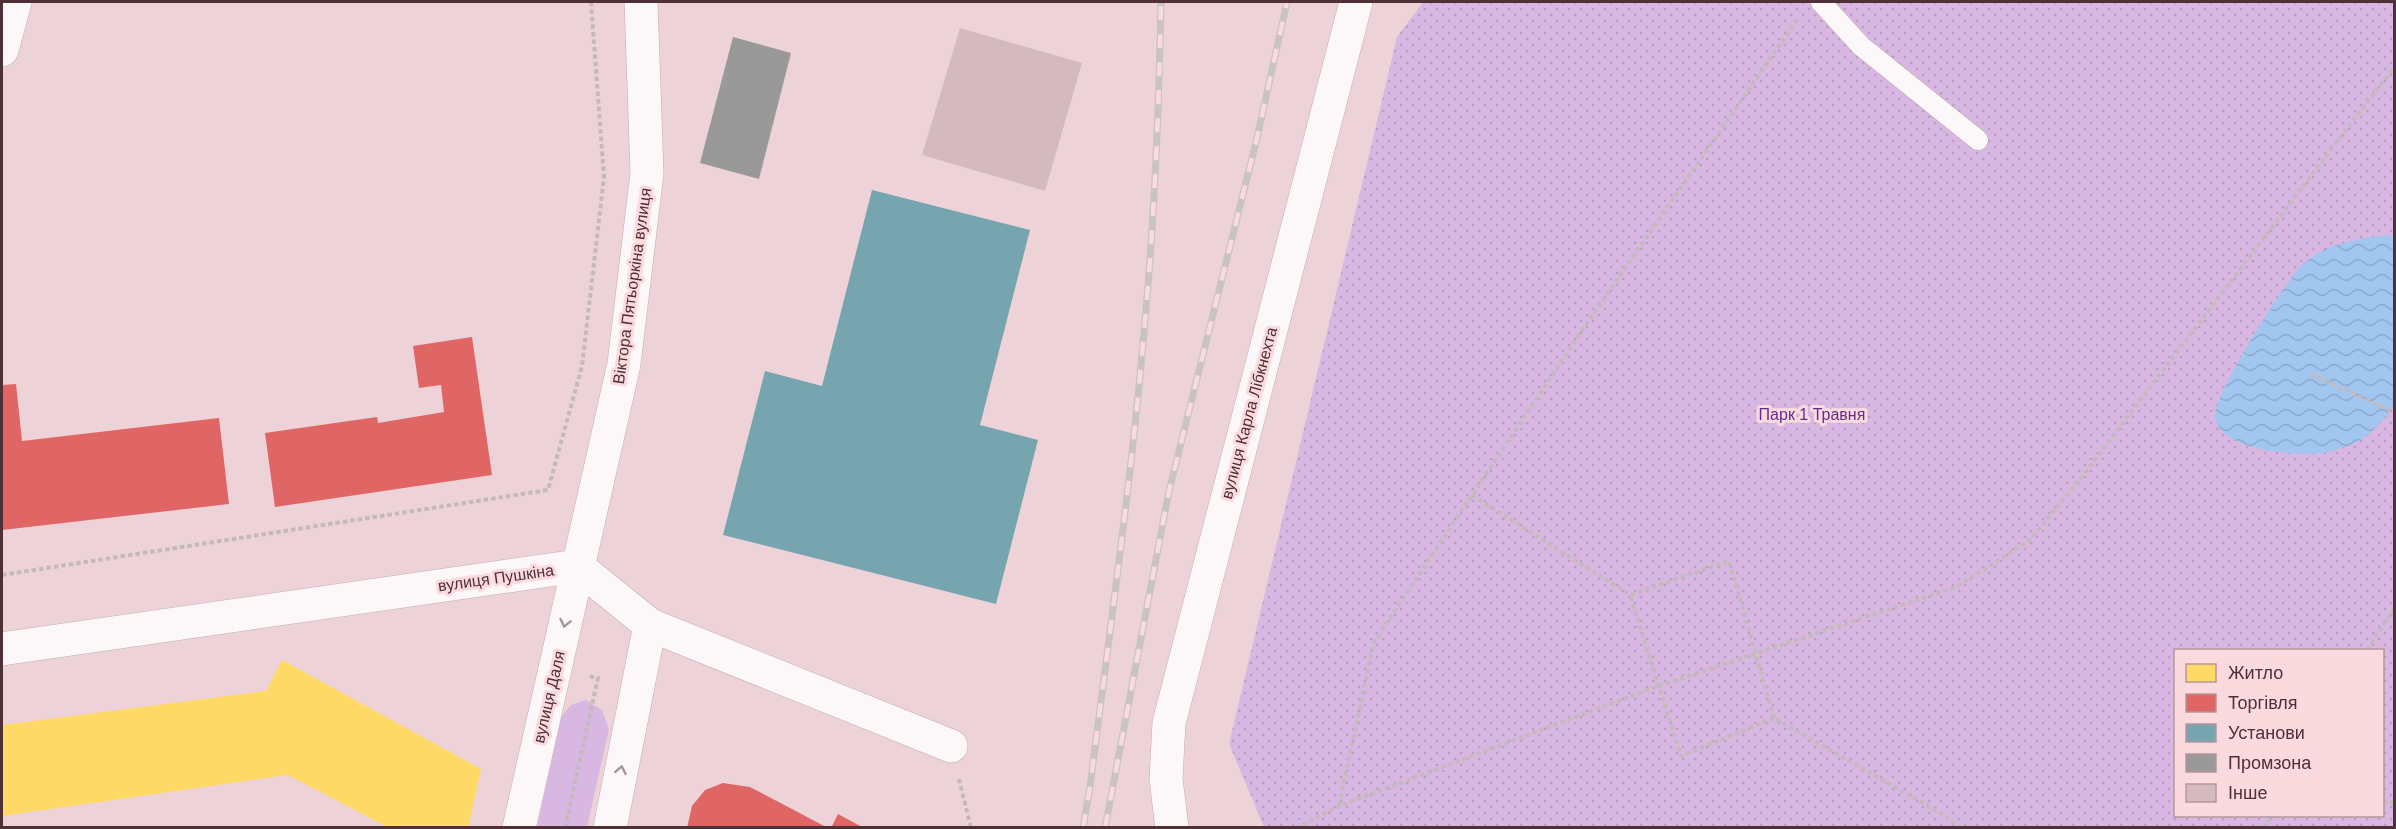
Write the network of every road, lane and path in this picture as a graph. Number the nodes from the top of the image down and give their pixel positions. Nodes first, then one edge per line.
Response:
1 (15, 2) edge
2 (591, 2) edge
3 (641, 2) edge
4 (1356, 2) edge
5 (1821, 2) edge
6 (1803, 11) dead end
7 (2, 50) edge
8 (2394, 67) edge
9 (1978, 140) dead end
10 (2311, 374) dead end
11 (2394, 412) edge
12 (1472, 495) junction
13 (578, 566) junction
14 (2, 575) edge
15 (1630, 595) junction
16 (2394, 609) edge
17 (650, 625) junction
18 (2, 649) edge
19 (2368, 649) edge
20 (1756, 654) junction
21 (1658, 686) junction
22 (1774, 718) junction
23 (951, 746) joint
24 (1339, 806) junction
25 (519, 828) edge
26 (610, 828) edge
27 (971, 828) edge
28 (1172, 828) edge
29 (1296, 828) edge
30 (1960, 828) edge

1 - 7 street
2 - 14 path
3 - 13 street, Віктора Пятьоркіна вулиця
4 - 28 street, вулиця Карла Лібкнехта
5 - 9 lane
6 - 12 path
8 - 20 path
10 - 11 path
12 - 15 path
12 - 24 path
13 - 17 street, вулиця Пушкіна
13 - 18 street, вулиця Пушкіна
13 -> 25 street, вулиця Даля
15 - 20 path
15 - 21 path
16 - 19 path
17 - 23 street, вулиця Пушкіна
26 -> 17 street
20 - 21 path
20 - 22 path
21 - 22 path
21 - 24 path
22 - 30 path
23 - 27 path
24 - 29 path

